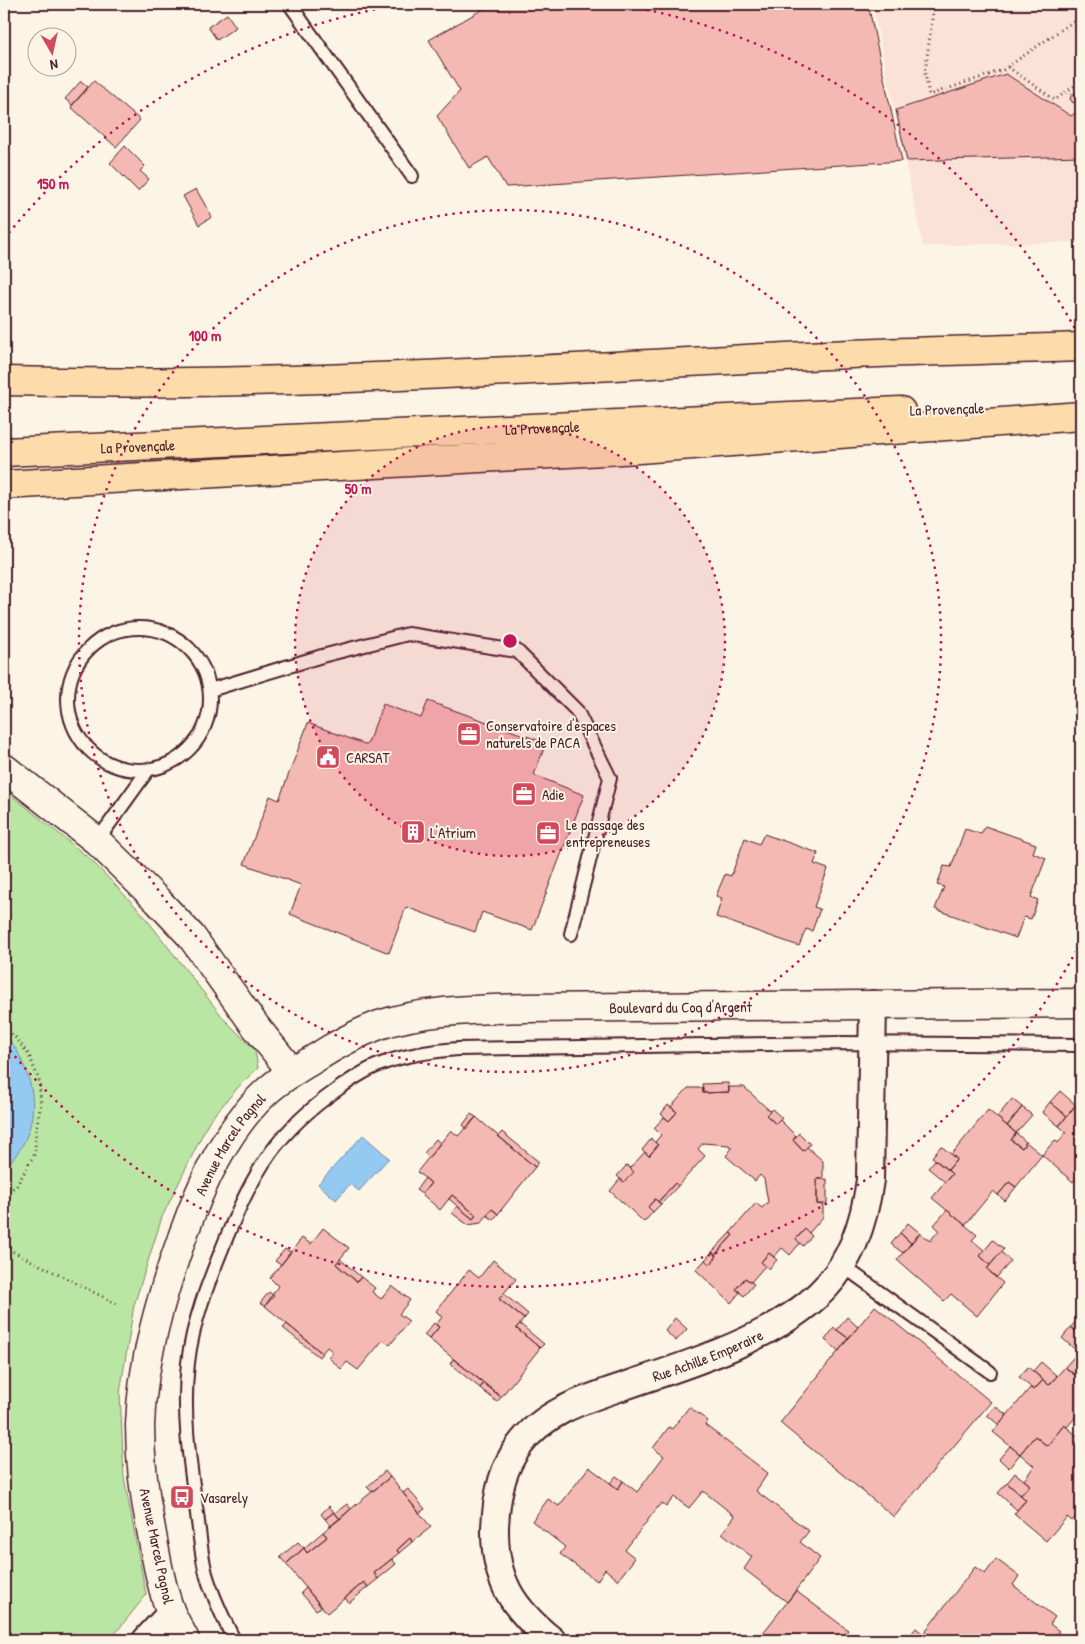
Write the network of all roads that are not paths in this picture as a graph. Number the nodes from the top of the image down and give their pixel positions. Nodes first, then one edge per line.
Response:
1 (292, 6) dead end
2 (412, 176) dead end
3 (1081, 347) edge
4 (4, 381) edge
5 (1081, 404) edge
6 (1081, 416) edge
7 (4, 452) edge
8 (4, 484) edge
9 (210, 690) junction
10 (4, 768) edge
11 (148, 770) junction
12 (97, 841) junction
13 (571, 934) dead end
14 (1081, 1003) edge
15 (873, 1004) junction
16 (872, 1043) junction
17 (1081, 1045) edge
18 (292, 1072) junction
19 (843, 1266) junction
20 (990, 1372) dead end
21 (171, 1613) junction
22 (146, 1640) edge
23 (185, 1640) edge
24 (234, 1640) edge
25 (552, 1640) edge

1 - 2 lane
3 - 4 highway
5 - 7 highway, La Provençale
6 - 8 highway
9 - 11 lane
9 - 11 lane
9 - 13 lane
10 - 12 street
11 - 12 lane
12 - 18 street
14 - 15 street, Boulevard du Coq d'Argent
15 - 16 street, Rue Achille Emperaire
15 - 18 street, Boulevard du Coq d'Argent
16 - 17 lane
16 - 19 street, Rue Achille Emperaire
16 - 24 lane
18 - 21 street, Avenue Marcel Pagnol
19 - 20 lane
19 - 25 street, Rue Achille Emperaire
21 - 22 street
21 - 23 street, Avenue Marcel Pagnol

